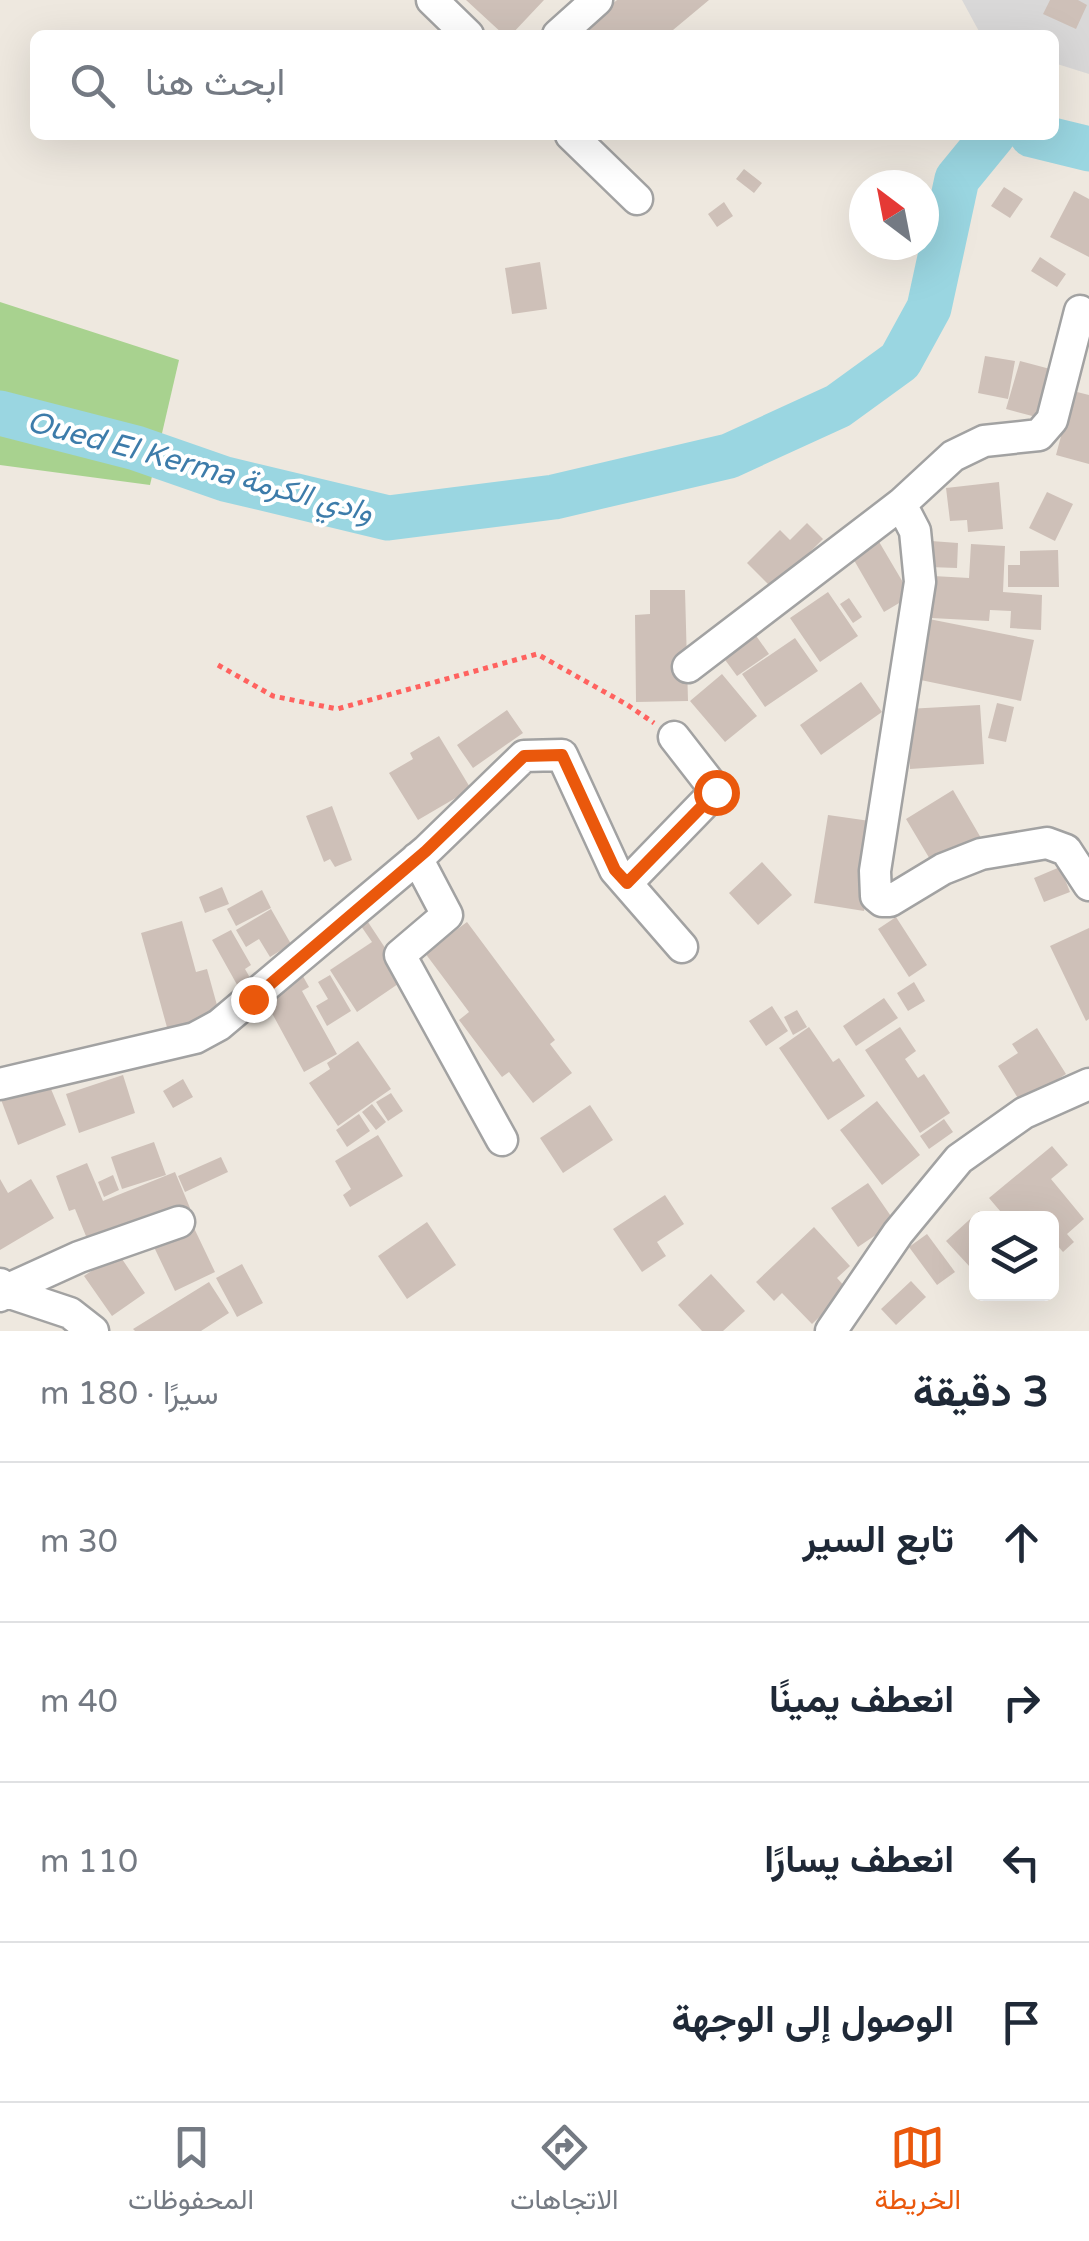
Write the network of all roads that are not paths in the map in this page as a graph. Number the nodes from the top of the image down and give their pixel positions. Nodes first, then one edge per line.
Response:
1 (432, 0) edge
2 (588, 3) edge
3 (463, 30) edge
4 (563, 30) edge
5 (576, 140) edge
6 (637, 198) dead end
7 (1080, 310) dead end
8 (901, 504) junction
9 (688, 667) dead end
10 (674, 738) road end
11 (1047, 843) junction
12 (1089, 847) edge
13 (418, 858) junction
14 (627, 883) junction
15 (1089, 885) edge
16 (682, 948) dead end
17 (0, 1084) edge
18 (1089, 1084) edge
19 (502, 1140) dead end
20 (179, 1222) dead end
21 (1, 1290) edge
22 (93, 1331) edge
23 (831, 1331) edge

1 - 3 street
2 - 4 street
5 - 6 street
7 - 8 street
8 - 9 street
8 - 11 street
10 - 14 street
11 - 12 street
11 - 15 street
13 - 14 street
13 - 17 street
13 - 19 street
14 - 16 street
18 - 23 street
20 - 21 street
21 - 22 street

